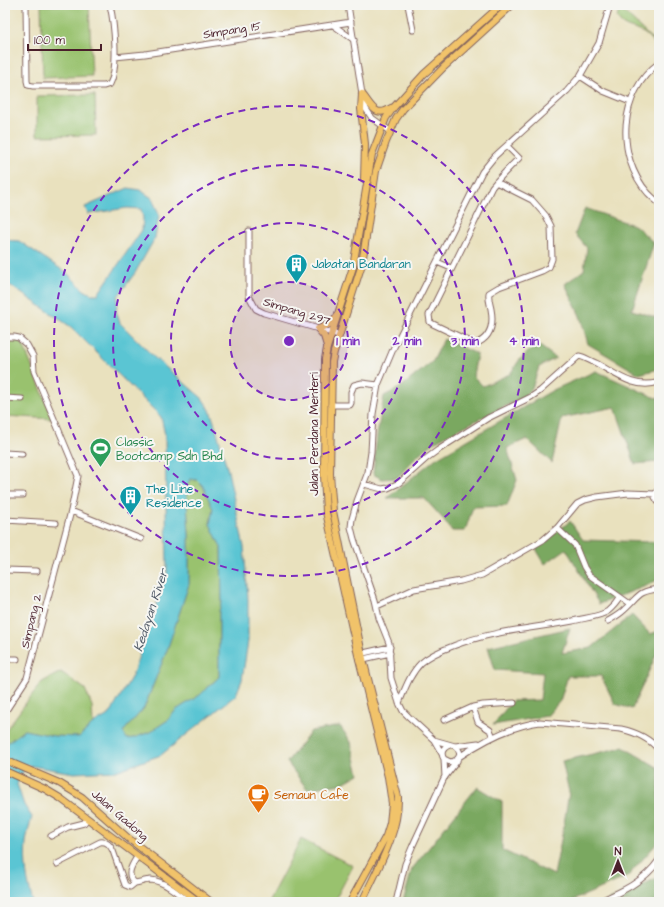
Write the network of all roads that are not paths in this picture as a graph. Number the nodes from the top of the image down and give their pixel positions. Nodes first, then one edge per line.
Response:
1 (26, 5) edge
2 (110, 5) edge
3 (348, 5) edge
4 (408, 5) edge
5 (501, 5) edge
6 (512, 5) edge
7 (610, 5) edge
8 (351, 22) junction
9 (333, 25) junction
10 (413, 30) dead end
11 (354, 40) junction
12 (115, 57) junction
13 (659, 63) edge
14 (580, 76) junction
15 (362, 94) junction
16 (630, 102) junction
17 (394, 107) junction
18 (382, 126) junction
19 (390, 131) junction
20 (507, 146) junction
21 (496, 182) junction
22 (364, 198) junction
23 (659, 203) edge
24 (250, 231) dead end
25 (437, 262) junction
26 (451, 268) junction
27 (337, 317) junction
28 (318, 329) junction
29 (332, 333) junction
30 (339, 335) junction
31 (5, 337) edge
32 (327, 348) junction
33 (659, 382) edge
34 (378, 385) junction
35 (5, 398) edge
36 (22, 399) dead end
37 (331, 405) junction
38 (5, 453) edge
39 (22, 454) dead end
40 (364, 484) junction
41 (659, 489) edge
42 (655, 494) junction
43 (5, 495) edge
44 (23, 495) dead end
45 (659, 503) edge
46 (71, 511) junction
47 (5, 520) edge
48 (56, 523) dead end
49 (557, 528) junction
50 (141, 540) dead end
51 (5, 570) edge
52 (37, 571) dead end
53 (659, 589) edge
54 (620, 597) junction
55 (630, 604) junction
56 (377, 606) junction
57 (608, 621) dead end
58 (390, 650) junction
59 (360, 657) junction
60 (5, 659) edge
61 (17, 659) dead end
62 (399, 703) junction
63 (514, 703) dead end
64 (473, 707) junction
65 (5, 712) edge
66 (444, 720) dead end
67 (493, 737) junction
68 (434, 740) junction
69 (480, 743) junction
70 (452, 745) junction
71 (659, 750) edge
72 (443, 757) junction
73 (458, 758) junction
74 (5, 760) edge
75 (5, 770) edge
76 (444, 778) junction
77 (87, 819) junction
78 (51, 836) dead end
79 (143, 849) junction
80 (137, 857) junction
81 (659, 860) edge
82 (57, 864) dead end
83 (135, 883) junction
84 (189, 902) edge
85 (199, 902) edge
86 (211, 902) edge
87 (350, 902) edge
88 (362, 902) edge
89 (396, 902) edge
90 (598, 902) edge

1 - 12 street
2 - 12 street
3 - 8 street
4 - 10 street
5 - 17 main road, Jalan Perdana Menteri
6 - 19 main road, Jalan Perdana Menteri
7 - 14 street
8 - 9 street, Simpang 15
8 - 11 street
9 - 11 street
9 - 12 street, Simpang 15
11 - 15 street
13 - 16 street
14 - 16 street
14 - 20 street
15 - 17 main road
15 - 18 street
15 - 22 main road
16 - 23 street
17 - 18 main road, Jalan Perdana Menteri
18 - 19 street
18 - 22 main road, Jalan Perdana Menteri
19 - 30 main road, Jalan Perdana Menteri
20 - 21 street
20 - 25 street
21 - 26 street
21 - 26 street
22 - 27 main road, Jalan Perdana Menteri
24 - 28 street, Simpang 297
25 - 26 street
25 - 34 street
27 - 28 main road
27 - 29 main road, Jalan Perdana Menteri
28 - 29 street, Simpang 297
28 - 32 main road
29 - 30 street, Simpang 297
29 - 32 main road, Jalan Perdana Menteri
30 - 37 main road, Jalan Perdana Menteri
31 - 46 street, Simpang 2
32 - 59 main road, Jalan Perdana Menteri
33 - 40 street
34 - 37 street
34 - 40 street
35 - 36 street
37 - 59 main road, Jalan Perdana Menteri
38 - 39 street
40 - 56 street
41 - 42 street
42 - 45 street
42 - 49 street
43 - 44 street
46 - 50 street
46 - 65 street, Simpang 2
47 - 48 street
49 - 54 street
49 - 56 street
51 - 52 street
53 - 55 street
54 - 55 street
54 - 62 street
55 - 57 street
56 - 58 street
58 - 59 street
58 - 62 street
59 - 87 main road, Jalan Perdana Menteri
59 - 88 main road, Jalan Perdana Menteri
60 - 61 street
62 - 68 street
63 - 64 street
64 - 66 street
64 - 67 street
67 - 69 street
67 - 71 street
68 - 70 street
68 - 72 street
69 - 70 street
69 - 73 street
70 - 72 street
70 - 73 street
72 - 73 street
72 - 76 street
73 - 76 street
74 - 79 main road, Jalan Gadong
75 - 77 main road, Jalan Gadong
76 - 89 street
77 - 78 street
77 - 80 main road, Jalan Gadong
79 - 80 main road
79 - 86 main road, Jalan Gadong
80 - 83 street
80 - 85 main road, Jalan Gadong
81 - 90 street
82 - 83 street
83 - 84 street

